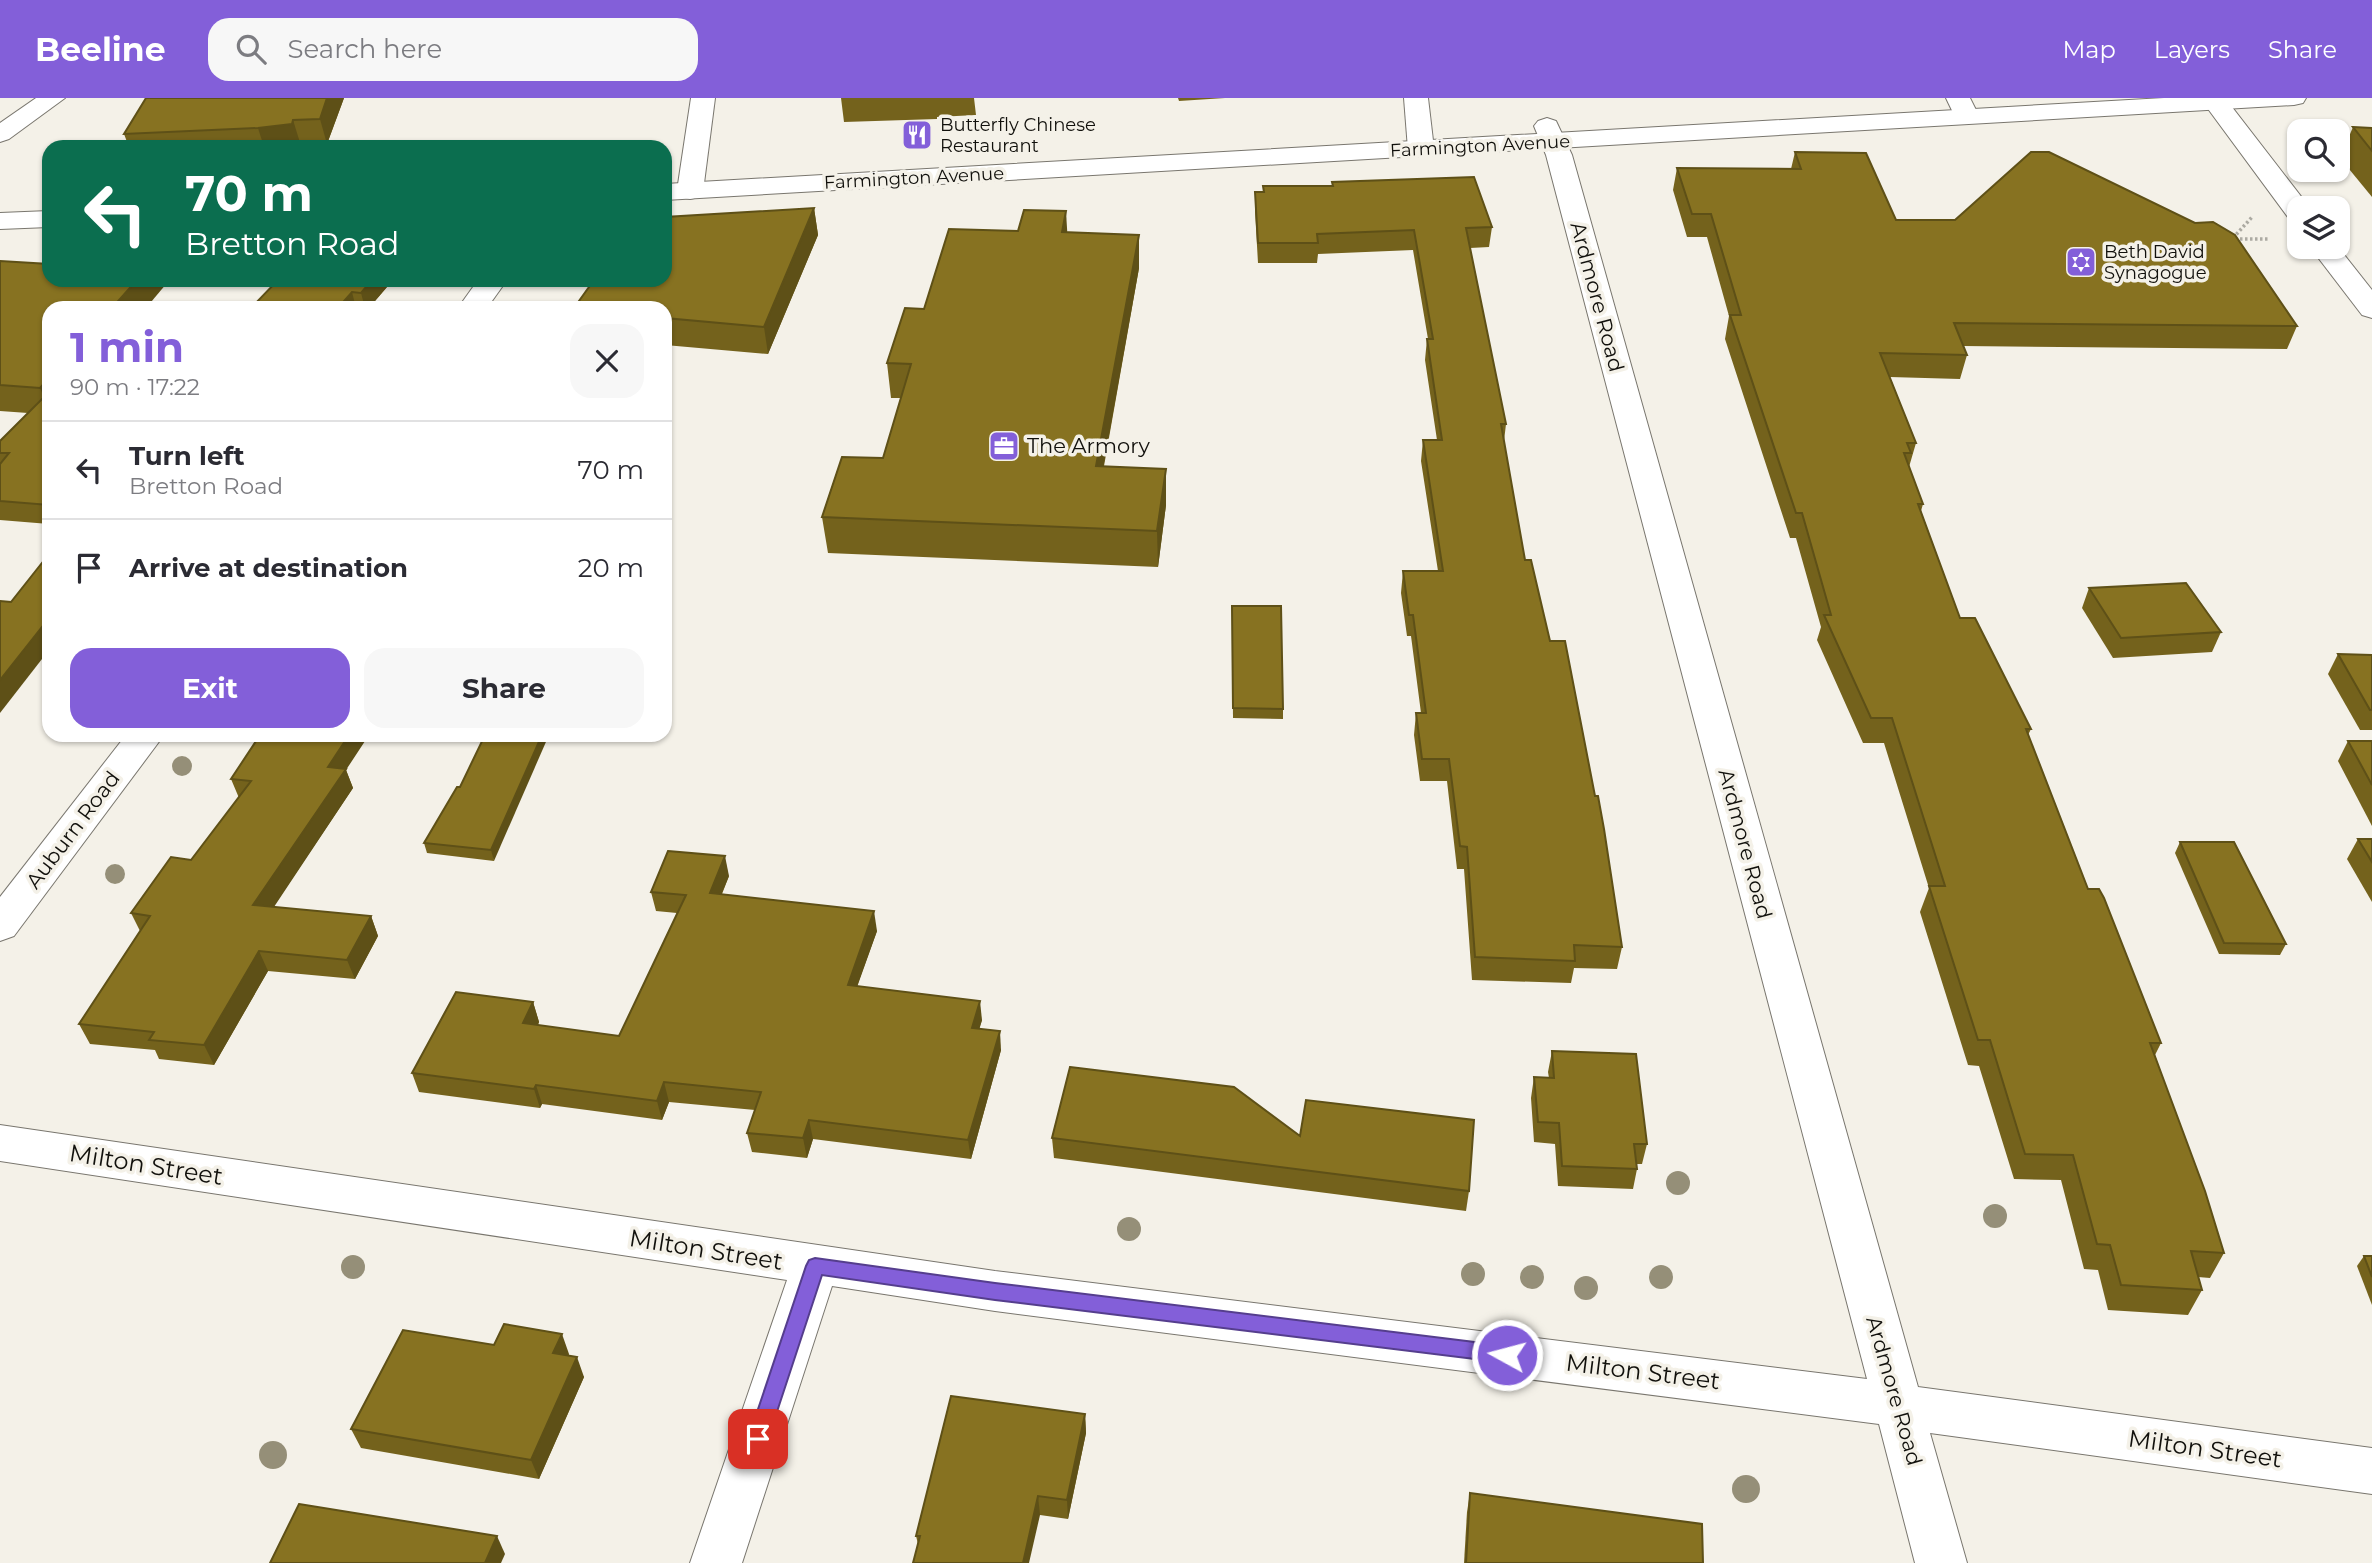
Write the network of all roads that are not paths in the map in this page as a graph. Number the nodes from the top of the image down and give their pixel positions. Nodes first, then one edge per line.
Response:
1 (53, 98) edge
2 (703, 98) edge
3 (1416, 98) edge
4 (2047, 98) edge
5 (2294, 98) edge
6 (2214, 100) edge
7 (1961, 106) edge
8 (0, 134) edge
9 (1551, 134) junction
10 (1420, 141) junction
11 (683, 186) edge
12 (2287, 197) edge
13 (42, 219) edge
14 (0, 221) edge
15 (2333, 259) edge
16 (2372, 309) edge
17 (141, 742) edge
18 (0, 926) edge
19 (0, 1143) edge
20 (815, 1266) junction
21 (1897, 1405) junction
22 (2372, 1471) edge
23 (716, 1563) edge
24 (1941, 1563) edge

1 - 8 street
2 - 11 street
3 - 10 street
4 - 7 street, Farmington Avenue
5 - 6 street, Farmington Avenue
6 - 7 street, Farmington Avenue
6 - 12 street
7 - 9 street, Farmington Avenue
9 - 10 street, Farmington Avenue
9 - 21 street, Ardmore Road
10 - 11 street, Farmington Avenue
13 - 14 street
15 - 16 street
17 - 18 street, Auburn Road
19 - 20 street, Milton Street
20 - 21 street, Milton Street
20 - 23 street
21 - 22 street, Milton Street
21 - 24 street, Ardmore Road

